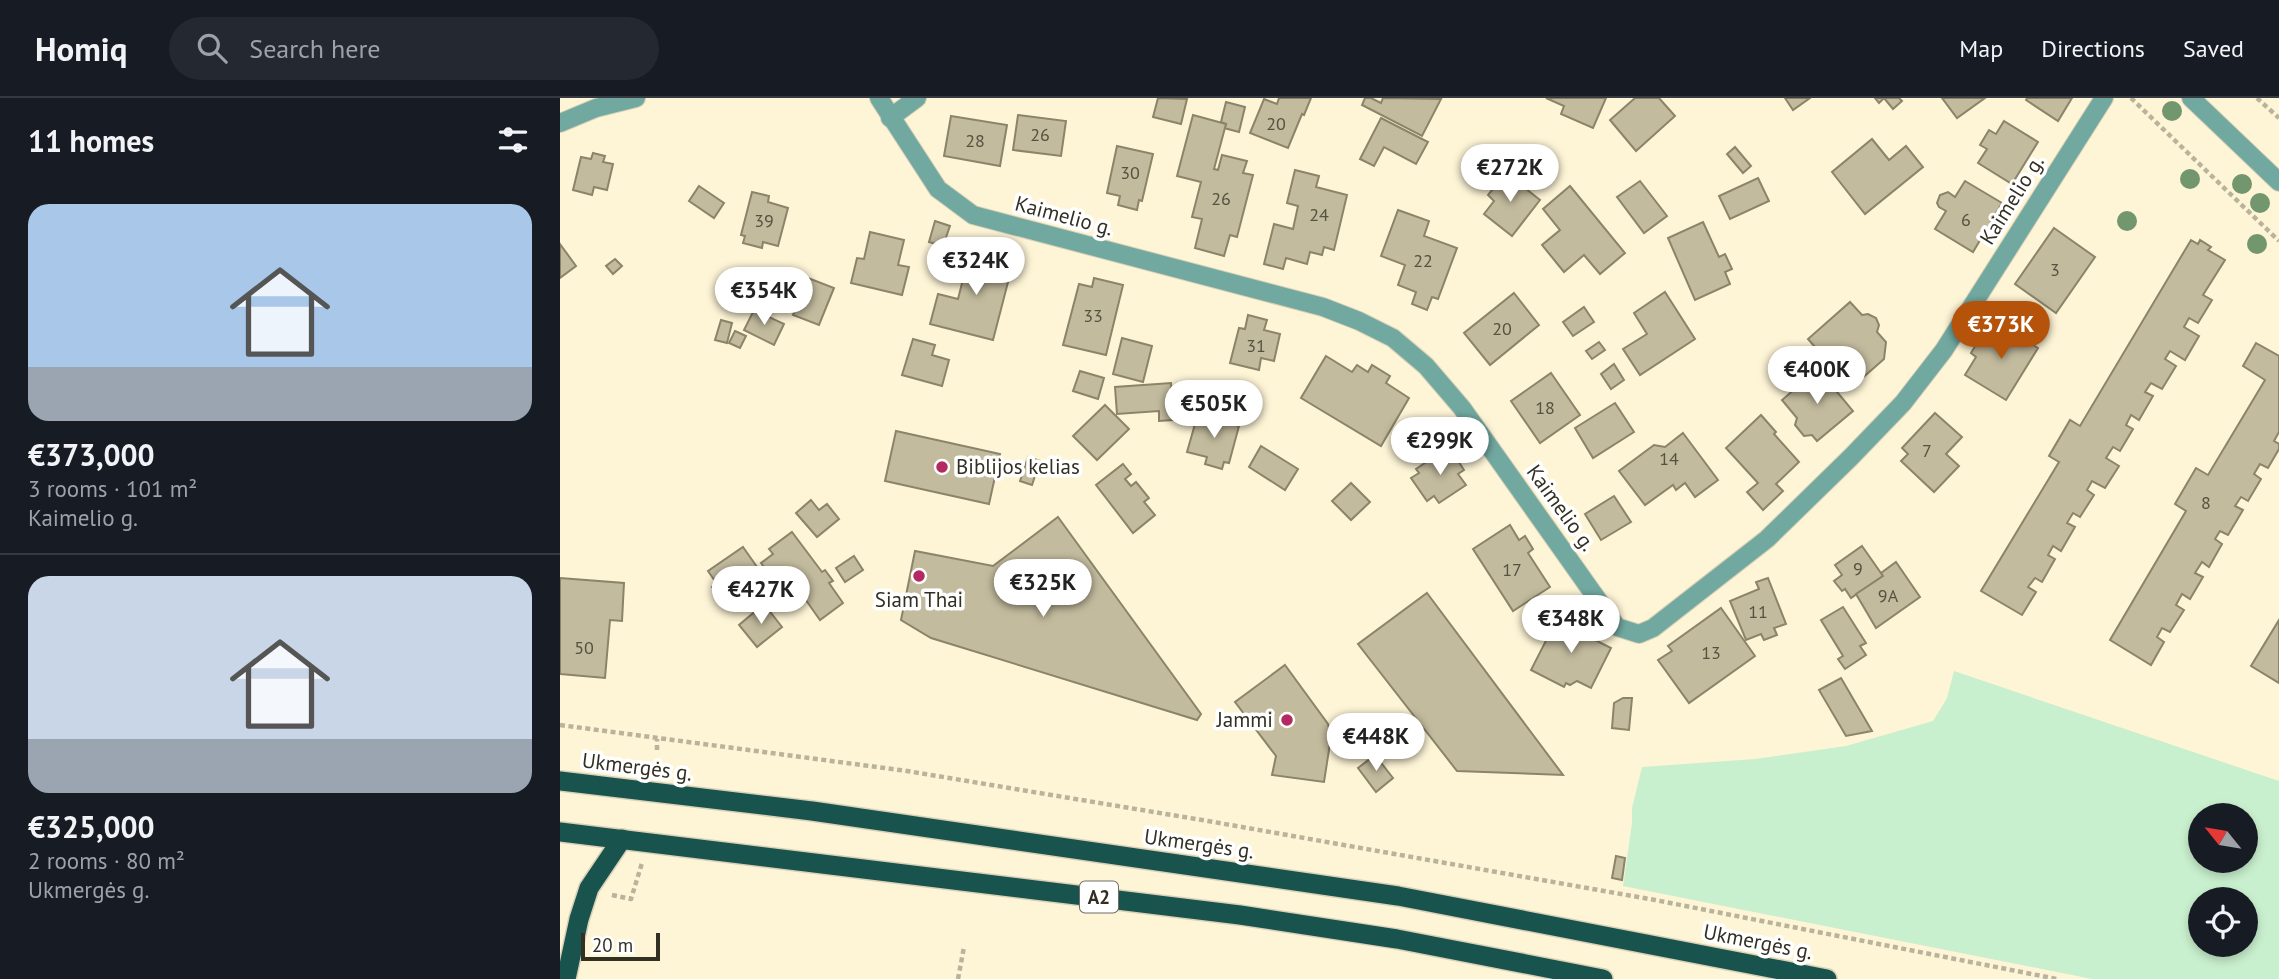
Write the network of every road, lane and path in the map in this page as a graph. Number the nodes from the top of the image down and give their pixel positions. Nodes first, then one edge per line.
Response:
1 (636, 98) edge
2 (879, 98) edge
3 (917, 98) edge
4 (2104, 98) edge
5 (2131, 98) edge
6 (2191, 98) edge
7 (2257, 98) edge
8 (890, 118) junction
9 (2279, 118) edge
10 (560, 123) edge
11 (2279, 182) edge
12 (2279, 241) edge
13 (560, 725) edge
14 (657, 738) junction
15 (657, 750) dead end
16 (560, 781) edge
17 (560, 832) edge
18 (622, 839) junction
19 (642, 862) dead end
20 (602, 892) dead end
21 (964, 947) dead end
22 (566, 979) edge
23 (958, 979) edge
24 (1603, 979) edge
25 (1827, 979) edge
26 (2057, 979) edge

1 - 10 street
2 - 8 street, Kaimelio g.
3 - 8 street
4 - 8 street, Kaimelio g.
5 - 12 path
6 - 11 street
7 - 9 path
13 - 14 path
14 - 15 path
14 - 26 path
16 - 25 highway, Ukmergės g. / A2
17 - 18 highway, A2
18 - 22 highway
18 - 24 highway, A2
19 - 20 path
21 - 23 path

